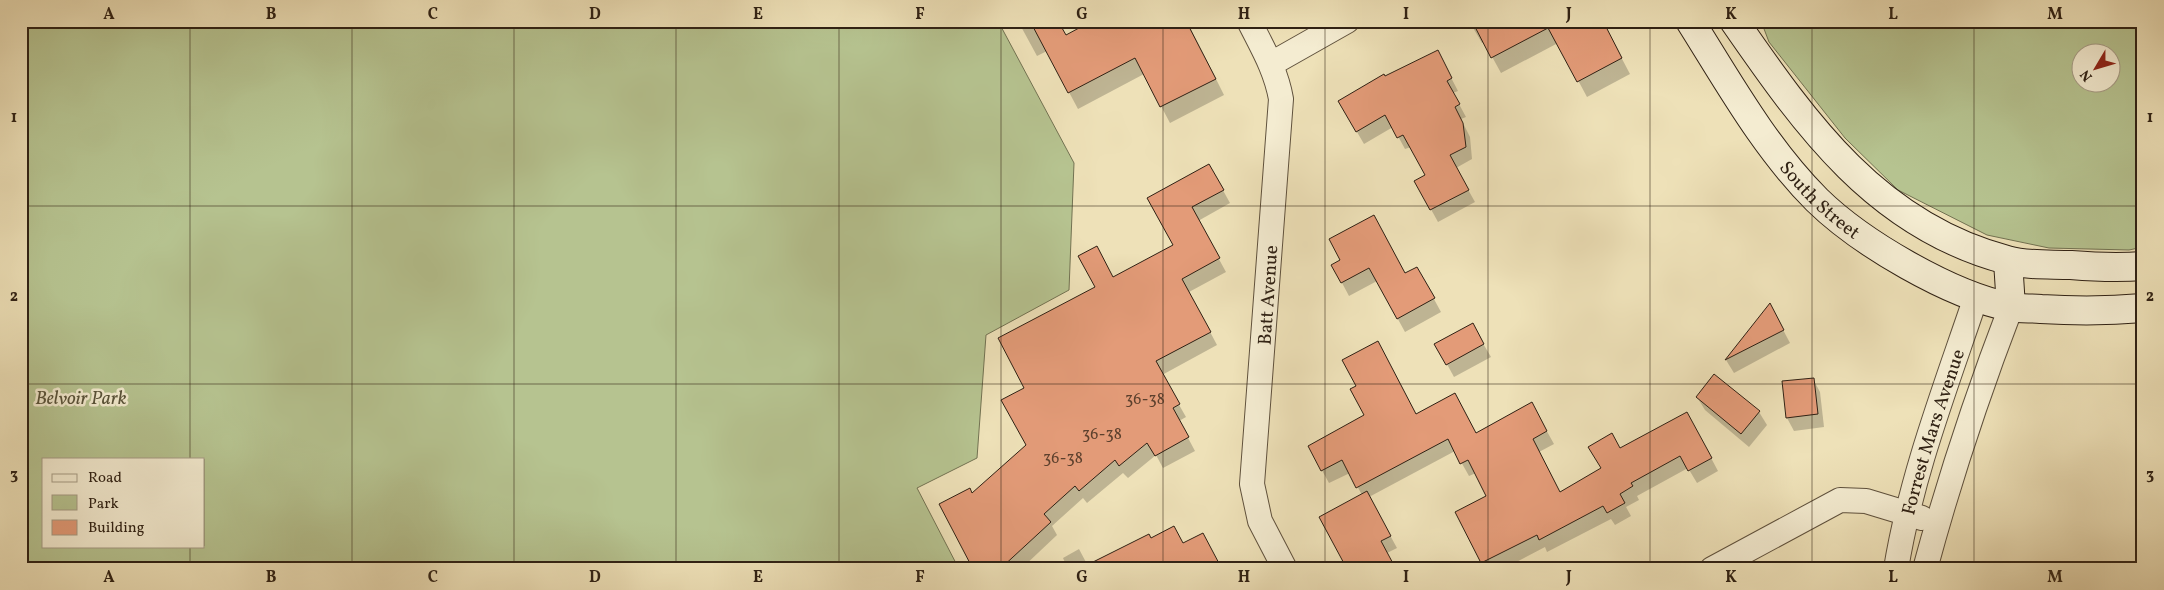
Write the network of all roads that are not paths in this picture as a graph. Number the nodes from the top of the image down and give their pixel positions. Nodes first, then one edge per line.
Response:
1 (1249, 21) edge
2 (1347, 21) edge
3 (1690, 21) edge
4 (1734, 21) edge
5 (1271, 64) junction
6 (2008, 261) junction
7 (2143, 266) edge
8 (1976, 297) junction
9 (2011, 307) junction
10 (2143, 308) edge
11 (1906, 513) junction
12 (1937, 524) junction
13 (1285, 569) edge
14 (1712, 569) edge
15 (1896, 569) edge
16 (1925, 569) edge

1 - 5 street, Batt Avenue
2 - 5 street
3 - 8 street, South Street
4 - 6 street, South Street
5 - 13 street, Batt Avenue
6 - 7 street, South Street
6 - 8 street
6 - 9 street
8 - 9 street, South Street
8 - 11 street, Forrest Mars Avenue
9 - 10 street, South Street
9 - 12 street, Forrest Mars Avenue
11 - 12 street
11 - 14 street
11 - 15 street, Forrest Mars Avenue
12 - 16 street, Forrest Mars Avenue

